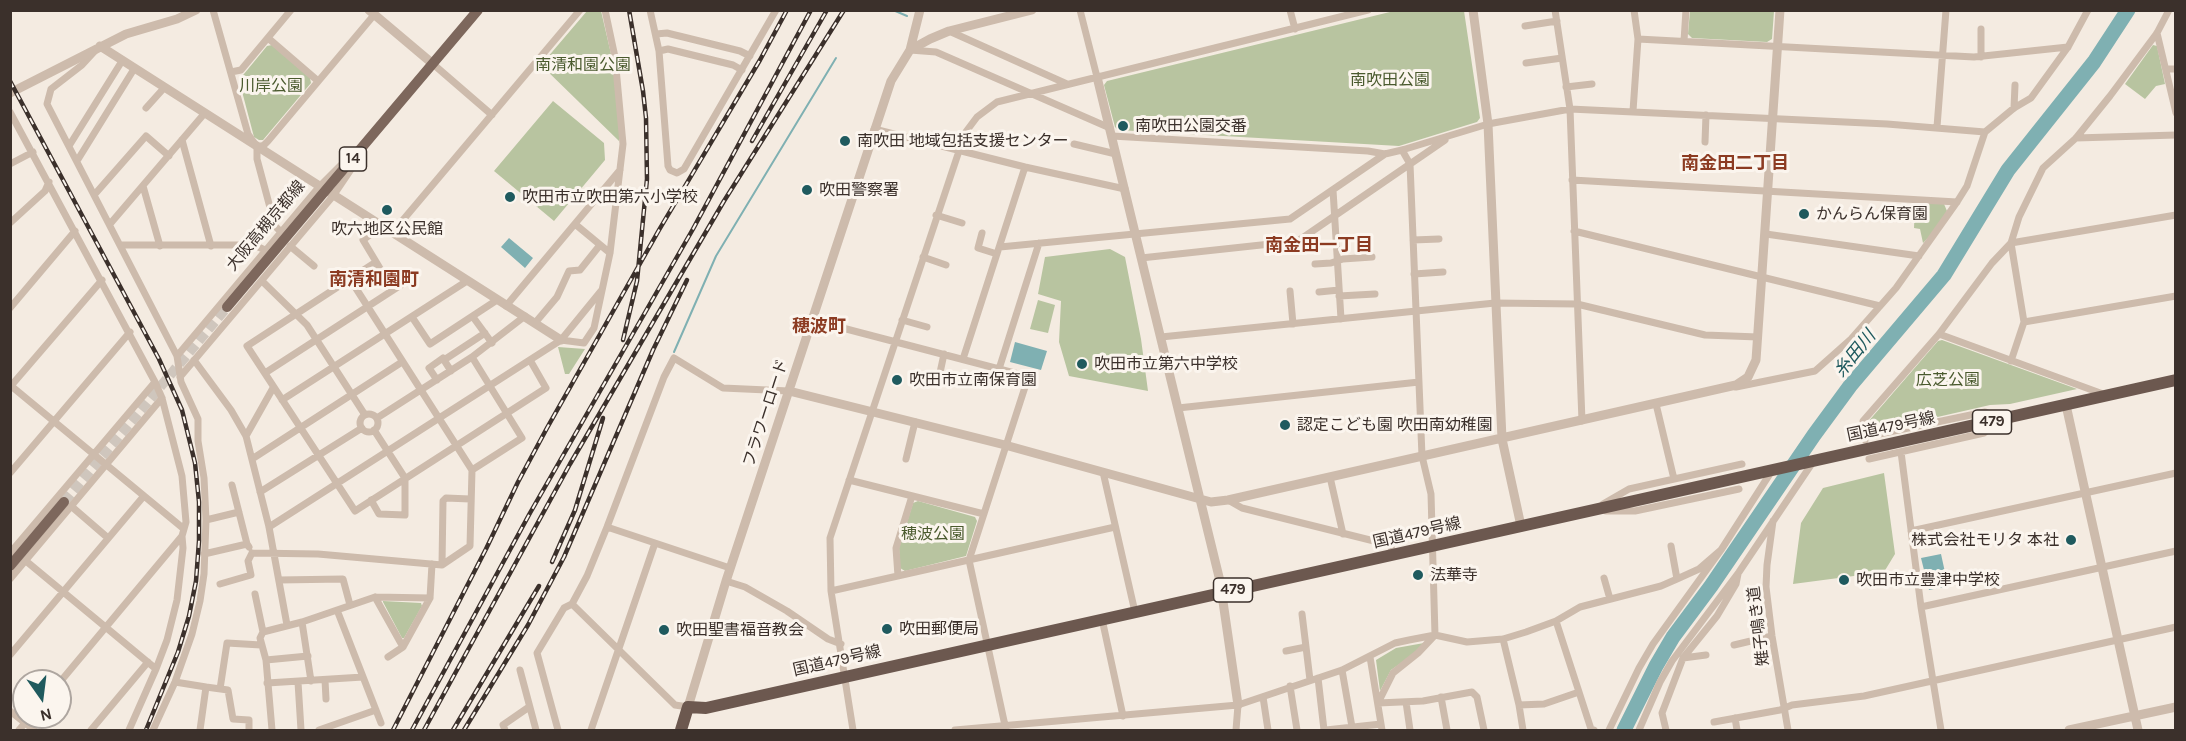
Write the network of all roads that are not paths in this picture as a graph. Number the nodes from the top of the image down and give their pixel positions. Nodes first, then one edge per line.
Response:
1 (196, 10) edge
2 (213, 10) edge
3 (291, 10) edge
4 (478, 10) edge
5 (580, 10) edge
6 (605, 10) edge
7 (650, 10) edge
8 (920, 10) edge
9 (1032, 10) edge
10 (1080, 10) edge
11 (1290, 10) edge
12 (1368, 10) edge
13 (1473, 10) edge
14 (1555, 10) edge
15 (1634, 10) edge
16 (1686, 10) edge
17 (1780, 10) edge
18 (1946, 10) edge
19 (2088, 10) edge
20 (2169, 10) edge
21 (774, 11) edge
22 (372, 13) edge
23 (1557, 21) junction
24 (1525, 26) dead end
25 (1295, 28) junction
26 (1982, 29) dead end
27 (949, 31) junction
28 (2157, 33) junction
29 (656, 34) junction
30 (268, 38) junction
31 (1638, 39) junction
32 (1684, 41) junction
33 (100, 46) junction
34 (1778, 46) junction
35 (2068, 47) junction
36 (910, 50) junction
37 (659, 51) junction
38 (1943, 56) junction
39 (750, 57) junction
40 (1981, 57) junction
41 (1562, 58) junction
42 (122, 61) junction
43 (1526, 63) dead end
44 (433, 64) junction
45 (134, 69) junction
46 (2166, 69) junction
47 (2175, 69) edge
48 (742, 70) junction
49 (231, 72) junction
50 (1097, 77) junction
51 (318, 81) junction
52 (1067, 84) junction
53 (1592, 84) dead end
54 (2015, 85) dead end
55 (1566, 87) junction
56 (164, 88) junction
57 (1032, 92) junction
58 (10, 93) edge
59 (146, 108) dead end
60 (2014, 108) junction
61 (1570, 109) junction
62 (1633, 111) junction
63 (10, 112) edge
64 (2175, 113) edge
65 (204, 114) junction
66 (492, 115) junction
67 (1706, 115) junction
68 (1772, 118) junction
69 (1488, 124) junction
70 (1937, 127) junction
71 (874, 129) junction
72 (1111, 132) junction
73 (1985, 132) junction
74 (2175, 135) edge
75 (1450, 137) junction
76 (2076, 138) junction
77 (182, 140) junction
78 (1705, 142) dead end
79 (1074, 144) dead end
80 (69, 146) junction
81 (257, 147) junction
82 (958, 150) junction
83 (1402, 150) junction
84 (33, 152) junction
85 (1116, 154) junction
86 (1385, 154) junction
87 (169, 156) junction
88 (77, 161) junction
89 (10, 164) edge
90 (1410, 164) junction
91 (1025, 167) junction
92 (621, 170) junction
93 (1572, 180) junction
94 (49, 182) junction
95 (143, 186) junction
96 (1125, 189) junction
97 (1333, 190) junction
98 (326, 191) junction
99 (1768, 191) junction
100 (95, 194) junction
101 (1957, 202) junction
102 (936, 215) junction
103 (2175, 215) edge
104 (1335, 216) junction
105 (10, 223) edge
106 (962, 223) dead end
107 (110, 224) junction
108 (575, 224) junction
109 (381, 227) junction
110 (75, 231) junction
111 (280, 231) junction
112 (1574, 231) junction
113 (392, 233) junction
114 (982, 233) dead end
115 (1136, 234) junction
116 (1766, 234) junction
117 (1439, 239) dead end
118 (1413, 240) junction
119 (1039, 243) junction
120 (2011, 243) junction
121 (121, 245) junction
122 (600, 245) junction
123 (160, 246) junction
124 (211, 246) junction
125 (290, 246) junction
126 (265, 250) junction
127 (999, 251) junction
128 (610, 253) junction
129 (1918, 256) junction
130 (923, 257) junction
131 (1372, 257) dead end
132 (1141, 258) junction
133 (1338, 260) junction
134 (376, 262) junction
135 (1315, 264) dead end
136 (946, 265) dead end
137 (314, 266) dead end
138 (1443, 272) dead end
139 (1414, 274) junction
140 (1763, 277) junction
141 (350, 279) junction
142 (102, 280) junction
143 (262, 281) junction
144 (467, 281) junction
145 (404, 283) dead end
146 (393, 290) junction
147 (601, 291) junction
148 (1290, 291) dead end
149 (1319, 292) dead end
150 (1339, 293) junction
151 (1375, 294) dead end
152 (2175, 296) edge
153 (501, 303) junction
154 (1495, 303) junction
155 (1577, 304) junction
156 (1880, 306) junction
157 (368, 307) junction
158 (10, 308) edge
159 (227, 308) tunnel mouth
160 (1416, 312) junction
161 (295, 314) junction
162 (525, 316) junction
163 (412, 317) junction
164 (473, 317) junction
165 (1341, 319) junction
166 (812, 320) junction
167 (902, 320) junction
168 (2024, 322) junction
169 (535, 323) junction
170 (1293, 324) junction
171 (927, 327) dead end
172 (130, 332) junction
173 (485, 333) junction
174 (385, 334) junction
175 (1939, 334) junction
176 (1161, 337) junction
177 (1758, 337) junction
178 (316, 340) junction
179 (561, 340) junction
180 (895, 342) junction
181 (492, 343) junction
182 (459, 350) junction
183 (944, 354) junction
184 (177, 356) junction
185 (469, 359) junction
186 (963, 359) junction
187 (195, 360) junction
188 (444, 360) junction
189 (530, 360) junction
190 (2011, 361) junction
191 (402, 362) junction
192 (334, 368) junction
193 (999, 369) junction
194 (451, 370) junction
195 (265, 373) junction
196 (180, 378) junction
197 (437, 380) junction
198 (2175, 380) edge
199 (155, 382) junction
200 (938, 382) dead end
201 (1419, 382) junction
202 (11, 386) edge
203 (490, 386) junction
204 (273, 388) junction
205 (420, 390) junction
206 (1718, 390) junction
207 (789, 391) junction
208 (352, 395) junction
209 (2108, 396) junction
210 (162, 398) junction
211 (282, 400) junction
212 (1656, 404) junction
213 (2066, 405) junction
214 (1178, 408) junction
215 (872, 411) junction
216 (507, 413) junction
217 (364, 415) junction
218 (377, 418) junction
219 (439, 418) junction
220 (2001, 420) junction
221 (1582, 421) junction
222 (53, 422) junction
223 (915, 422) junction
224 (300, 428) junction
225 (362, 428) junction
226 (375, 430) junction
227 (246, 436) junction
228 (1502, 439) junction
229 (456, 445) junction
230 (1006, 446) junction
231 (387, 451) junction
232 (1901, 452) junction
233 (93, 455) junction
234 (318, 455) junction
235 (1422, 456) junction
236 (252, 459) junction
237 (906, 459) dead end
238 (1869, 459) dead end
239 (1812, 461) junction
240 (1742, 464) dead end
241 (106, 466) junction
242 (1776, 469) junction
243 (472, 470) junction
244 (10, 472) edge
245 (1103, 472) junction
246 (2175, 473) edge
247 (1330, 477) junction
248 (405, 478) junction
249 (1674, 479) junction
250 (849, 480) junction
251 (336, 484) junction
252 (232, 485) dead end
253 (1738, 489) dead end
254 (260, 492) junction
255 (2087, 492) junction
256 (143, 496) junction
257 (912, 496) junction
258 (1199, 497) junction
259 (470, 499) junction
260 (371, 500) junction
261 (1228, 500) junction
262 (68, 504) junction
263 (1595, 509) junction
264 (239, 512) junction
265 (984, 514) junction
266 (1773, 519) junction
267 (207, 520) junction
268 (1521, 526) junction
269 (269, 527) junction
270 (1114, 527) junction
271 (607, 528) junction
272 (1911, 531) junction
273 (183, 532) junction
274 (1343, 534) junction
275 (108, 538) junction
276 (655, 543) junction
277 (247, 544) junction
278 (1433, 546) junction
279 (1671, 546) dead end
280 (11, 550) edge
281 (1721, 550) junction
282 (2175, 551) edge
283 (252, 553) junction
284 (274, 553) junction
285 (204, 554) junction
286 (1394, 555) junction
287 (969, 560) junction
288 (26, 561) junction
289 (432, 564) junction
290 (442, 565) junction
291 (10, 566) edge
292 (2102, 567) junction
293 (730, 568) junction
294 (1739, 572) junction
295 (898, 576) junction
296 (1604, 578) dead end
297 (10, 579) edge
298 (1677, 579) junction
299 (279, 580) junction
300 (726, 581) junction
301 (220, 584) dead end
302 (831, 591) junction
303 (63, 592) junction
304 (1222, 592) junction
305 (255, 594) dead end
306 (375, 597) junction
307 (430, 598) junction
308 (1610, 599) junction
309 (572, 604) junction
310 (350, 605) junction
311 (1921, 607) junction
312 (338, 610) junction
313 (1135, 612) junction
314 (1302, 614) dead end
315 (1102, 619) junction
316 (1556, 621) junction
317 (302, 622) junction
318 (287, 625) junction
319 (107, 627) junction
320 (2175, 627) edge
321 (263, 632) junction
322 (1435, 635) junction
323 (1772, 636) junction
324 (1503, 639) junction
325 (2118, 640) junction
326 (841, 644) junction
327 (987, 644) junction
328 (261, 645) junction
329 (1734, 645) dead end
330 (403, 647) junction
331 (1306, 647) junction
332 (618, 650) junction
333 (1286, 651) dead end
334 (10, 655) edge
335 (1706, 655) dead end
336 (308, 656) junction
337 (388, 657) dead end
338 (1370, 657) junction
339 (1683, 658) junction
340 (266, 660) junction
341 (148, 662) junction
342 (71, 669) edge
343 (156, 669) junction
344 (520, 669) dead end
345 (1342, 670) junction
346 (844, 676) junction
347 (363, 677) junction
348 (1318, 678) junction
349 (325, 680) junction
350 (1310, 680) junction
351 (311, 681) junction
352 (175, 682) junction
353 (298, 682) junction
354 (1934, 682) junction
355 (267, 684) junction
356 (1290, 686) junction
357 (206, 687) junction
358 (220, 689) junction
359 (1579, 692) junction
360 (1263, 697) junction
361 (1441, 697) junction
362 (326, 699) dead end
363 (1406, 702) junction
364 (1378, 703) junction
365 (1238, 705) junction
366 (1519, 705) junction
367 (530, 707) junction
368 (688, 707) junction
369 (2175, 707) edge
370 (1784, 708) junction
371 (375, 710) junction
372 (1123, 716) junction
373 (2135, 716) junction
374 (1734, 718) junction
375 (1714, 722) dead end
376 (381, 723) dead end
377 (1037, 727) edge
378 (1352, 727) junction
379 (1381, 727) edge
380 (1005, 728) edge
381 (91, 730) edge
382 (129, 730) edge
383 (153, 730) edge
384 (200, 730) edge
385 (249, 730) edge
386 (272, 730) edge
387 (301, 730) edge
388 (319, 730) edge
389 (505, 730) edge
390 (536, 730) edge
391 (558, 730) edge
392 (591, 730) edge
393 (681, 730) edge
394 (853, 730) edge
395 (955, 730) edge
396 (1236, 730) edge
397 (1268, 730) edge
398 (1297, 730) edge
399 (1325, 730) edge
400 (1410, 730) edge
401 (1447, 730) edge
402 (1484, 730) edge
403 (1523, 730) edge
404 (1589, 730) edge
405 (1609, 730) edge
406 (1639, 730) edge
407 (1662, 730) edge
408 (1737, 730) edge
409 (1788, 730) edge
410 (1941, 730) edge
411 (2069, 730) edge
412 (2138, 730) edge

1 - 33 street
2 - 49 street
3 - 30 street
4 - 44 main road, 大阪高槻京都線 / 14
5 - 66 street
6 - 92 street
7 - 29 street
8 - 36 street
9 - 27 street
10 - 50 street
11 - 25 street
12 - 25 street
13 - 69 street
14 - 23 street
15 - 31 street
16 - 32 street
17 - 34 street
18 - 38 street
19 - 35 street
20 - 28 street
21 - 39 street
22 - 44 street
22 - 51 street
23 - 24 street
23 - 41 street
25 - 50 street
26 - 40 street
27 - 36 street
27 - 52 street
28 - 46 street
28 - 76 street
29 - 37 street
29 - 39 street
30 - 49 street
30 - 51 street
31 - 32 street
31 - 62 street
32 - 34 street
33 - 42 street
33 - 58 street
33 - 80 street
34 - 38 street
34 - 68 street
35 - 40 street
35 - 60 street
36 - 57 street
36 - 71 street, フラワーロード
37 - 48 street
37 - 48 street
38 - 40 street
38 - 70 street
39 - 48 street
41 - 43 street
41 - 55 street
42 - 45 street
42 - 80 street
44 - 66 street
44 - 98 main road, 大阪高槻京都線 / 14
45 - 56 street
45 - 88 street
46 - 47 street
46 - 64 street
49 - 81 street
50 - 52 street
50 - 72 street
51 - 81 street
52 - 57 street
53 - 55 street
54 - 60 street
55 - 61 street
56 - 59 street
56 - 65 street
57 - 72 street
57 - 82 street
60 - 73 street
61 - 62 street
61 - 69 street
61 - 93 street
62 - 67 street
63 - 84 street
65 - 77 street
65 - 81 street
66 - 113 street
67 - 68 street
67 - 78 street
68 - 70 street
68 - 99 street
69 - 75 street
69 - 154 street
70 - 73 street
71 - 82 street
71 - 166 street, フラワーロード
72 - 85 street
72 - 86 street
73 - 101 street
74 - 76 street
75 - 83 street
75 - 90 street
76 - 120 street
77 - 87 street
77 - 124 street
79 - 85 street
80 - 88 street
81 - 98 street
81 - 111 street
82 - 91 street
82 - 102 street
83 - 86 street
83 - 90 street
84 - 89 street
84 - 94 street
85 - 96 street
86 - 97 street
87 - 95 street
87 - 100 street
88 - 100 street
90 - 104 street
90 - 118 street
91 - 96 street
91 - 127 street
92 - 108 street
92 - 128 street
93 - 99 street
93 - 112 street
94 - 105 street
94 - 110 street
95 - 107 street
95 - 123 street
96 - 115 street
97 - 104 street
97 - 115 street
98 - 109 street
98 - 111 street, 大阪高槻京都線 / 14
98 - 125 street, 大阪高槻京都線 / 14
98 - 159 main road, 大阪高槻京都線 / 14
99 - 101 street
99 - 116 street
100 - 107 street
101 - 129 street
102 - 106 street
102 - 130 street
103 - 120 street
104 - 132 street
104 - 133 street
107 - 121 street
108 - 122 street
108 - 153 street
109 - 113 street
109 - 134 street
110 - 142 street
110 - 158 street
111 - 126 street, 大阪高槻京都線 / 14
112 - 140 street
112 - 155 street
113 - 144 street
114 - 127 street
115 - 119 street
115 - 132 street
116 - 129 street
116 - 140 street
117 - 118 street
118 - 139 street
119 - 127 street
119 - 193 street
120 - 168 street
120 - 175 street
121 - 123 street
121 - 184 street
122 - 128 street
122 - 169 street
123 - 124 street
124 - 126 street
125 - 137 street
125 - 143 street, 大阪高槻京都線 / 14
126 - 184 street, 大阪高槻京都線 / 14
127 - 186 street
128 - 147 street
129 - 156 street
130 - 136 street
130 - 167 street
131 - 133 street
132 - 176 street
133 - 135 street
133 - 150 street
134 - 141 street
134 - 146 street
138 - 139 street
139 - 160 street
140 - 156 street
140 - 177 street
141 - 157 street
141 - 161 street
142 - 172 street
142 - 202 street
143 - 161 street
143 - 187 street, 大阪高槻京都線 / 14
144 - 153 street
144 - 163 street
145 - 146 street
146 - 157 street
147 - 179 street
147 - 179 street
148 - 170 street
149 - 150 street
150 - 151 street
150 - 165 street
152 - 168 street
153 - 162 street
153 - 164 street
154 - 155 street
154 - 160 street
154 - 228 street
155 - 177 street
155 - 221 street
156 - 206 street
157 - 174 street
157 - 178 street
160 - 165 street
160 - 201 street
161 - 178 street
161 - 195 street
162 - 169 street
162 - 181 street
163 - 164 street
163 - 174 street
164 - 173 street
165 - 170 street
166 - 180 street
166 - 207 street, フラワーロード
167 - 171 street
167 - 180 street
168 - 190 street
169 - 179 street
170 - 176 street
172 - 199 street
172 - 222 street
173 - 181 street
173 - 182 street
174 - 191 street
174 - 192 street
175 - 190 street
175 - 220 street
176 - 214 street
177 - 206 street
178 - 192 street
178 - 195 street
179 - 189 street
180 - 183 street
180 - 215 street
181 - 185 street
182 - 185 street
182 - 188 street
183 - 186 street
183 - 200 street
184 - 196 street
185 - 194 street
185 - 203 street
186 - 193 street
187 - 196 street, 大阪高槻京都線
187 - 227 street
188 - 194 street
188 - 197 street
189 - 203 street
189 - 216 street
190 - 209 street
191 - 205 street
191 - 208 street
192 - 208 street
192 - 211 street
193 - 230 street
194 - 197 street
195 - 204 street
196 - 267 street
197 - 205 street
198 - 209 highway, 国道479号線 / 479
199 - 210 street
199 - 233 street
201 - 214 street
201 - 235 street
202 - 222 street
203 - 216 street
203 - 219 street
204 - 211 street
204 - 227 street
205 - 218 street
205 - 219 street
206 - 212 street
207 - 215 street
207 - 271 street
207 - 293 street, フラワーロード
208 - 217 street
208 - 224 street
209 - 213 highway, 国道479号線 / 479
210 - 241 street
210 - 273 street
211 - 224 street
212 - 221 street
212 - 249 street
213 - 220 highway, 国道479号線 / 479
213 - 255 street
214 - 258 street
215 - 223 street
215 - 250 street
216 - 229 street
216 - 243 street
217 - 218 street
217 - 225 street
218 - 226 street
219 - 229 street
219 - 231 street
220 - 232 street
220 - 239 highway, 国道479号線 / 479
221 - 228 street
222 - 233 street
222 - 244 street
223 - 230 street
223 - 237 street
224 - 234 street
224 - 236 street
225 - 226 street
225 - 234 street
226 - 231 street
227 - 236 street
228 - 235 street
228 - 268 street
229 - 243 street
229 - 248 street
230 - 245 street
230 - 265 street
231 - 248 street
231 - 251 street
232 - 238 street
232 - 272 street
233 - 241 street
233 - 280 street
234 - 251 street
234 - 254 street
235 - 247 street
235 - 278 street
236 - 254 street
239 - 242 highway, 国道479号線 / 479
239 - 266 street
240 - 249 street
241 - 256 street
241 - 262 street
242 - 263 highway, 国道479号線 / 479
242 - 281 street
243 - 259 street
245 - 258 street
245 - 270 street
246 - 255 street
247 - 261 street
247 - 274 street
248 - 260 street
248 - 260 street
249 - 263 street
250 - 257 street
250 - 302 street
251 - 260 street
251 - 269 street
252 - 264 street
253 - 263 street
254 - 269 street
255 - 272 street
255 - 292 street
256 - 273 street
256 - 275 street
257 - 265 street
257 - 295 street
258 - 261 street
258 - 304 street
259 - 290 street
259 - 290 street
261 - 274 street
262 - 275 street
262 - 288 street
262 - 291 main road
263 - 268 highway, 国道479号線 / 479
264 - 267 street
264 - 277 street
265 - 287 street
266 - 294 street
266 - 323 street, 雉子鳴き道
267 - 285 street
268 - 278 highway, 国道479号線 / 479
269 - 284 street
270 - 287 street
270 - 313 street
271 - 276 street
271 - 309 street
272 - 311 street
273 - 319 street
273 - 343 street
274 - 286 street
275 - 303 street
276 - 293 street
276 - 332 street
277 - 283 street
277 - 285 street
278 - 286 highway, 国道479号線 / 479
278 - 322 street
279 - 298 street
281 - 298 street
281 - 405 street
282 - 292 street
283 - 284 street
283 - 301 street
284 - 289 street
284 - 299 street
285 - 352 street
286 - 304 highway, 国道479号線 / 479
287 - 295 street
287 - 327 street
288 - 297 street
288 - 303 street
289 - 290 street
289 - 307 street
292 - 311 street
292 - 325 street
293 - 300 street, フラワーロード
294 - 339 street
294 - 406 street
295 - 302 street
296 - 308 street
298 - 308 street
299 - 310 street
299 - 318 street
300 - 326 street
300 - 368 street, フラワーロード
302 - 326 street
303 - 319 street
303 - 334 street
304 - 313 highway, 国道479号線 / 479
304 - 365 street
305 - 321 street
306 - 307 street
306 - 310 street
306 - 330 street
307 - 330 street
308 - 316 street
309 - 332 street
309 - 391 street
310 - 312 street
311 - 354 street
312 - 317 street
312 - 347 street
313 - 315 highway, 国道479号線 / 479
314 - 331 street
315 - 327 highway, 国道479号線 / 479
315 - 372 street
316 - 324 street
316 - 359 street
317 - 318 street
317 - 336 street
318 - 321 street
319 - 341 street
319 - 342 street
320 - 325 street
321 - 328 street
322 - 324 street
322 - 338 street
322 - 364 street
323 - 329 street
323 - 370 street, 雉子鳴き道
324 - 366 street
325 - 354 street
325 - 373 street
326 - 346 street
327 - 346 highway, 国道479号線 / 479
327 - 380 street
328 - 340 street
328 - 358 street
330 - 337 street
331 - 333 street
331 - 350 street
332 - 368 street
332 - 392 street
335 - 339 street
336 - 340 street
336 - 351 street
338 - 345 street
338 - 364 street
339 - 407 street
340 - 355 street
341 - 343 street
341 - 381 street
343 - 382 street
344 - 367 street
345 - 348 street
345 - 378 street
346 - 368 highway, 国道479号線 / 479
346 - 394 street
347 - 349 street
347 - 371 street
348 - 350 street
348 - 399 street
349 - 351 street
349 - 362 street
350 - 356 street
351 - 353 street
352 - 357 street
352 - 383 street
353 - 355 street
353 - 387 street
354 - 370 street
354 - 410 street
355 - 386 street
356 - 360 street
356 - 398 street
357 - 358 street
357 - 384 street
358 - 385 street
359 - 366 street
359 - 404 street
360 - 365 street
360 - 397 street
361 - 363 street
361 - 401 street
361 - 402 street
363 - 364 street
363 - 400 street
364 - 379 street
365 - 372 street
365 - 396 street
366 - 403 street
367 - 389 street
367 - 390 street
368 - 393 highway
369 - 373 street
370 - 374 street
370 - 409 street, 雉子鳴き道
371 - 376 street
371 - 388 street
372 - 377 street
373 - 411 street
373 - 412 street
374 - 375 street
374 - 408 street
377 - 380 street
378 - 379 street
378 - 399 street
380 - 395 street

